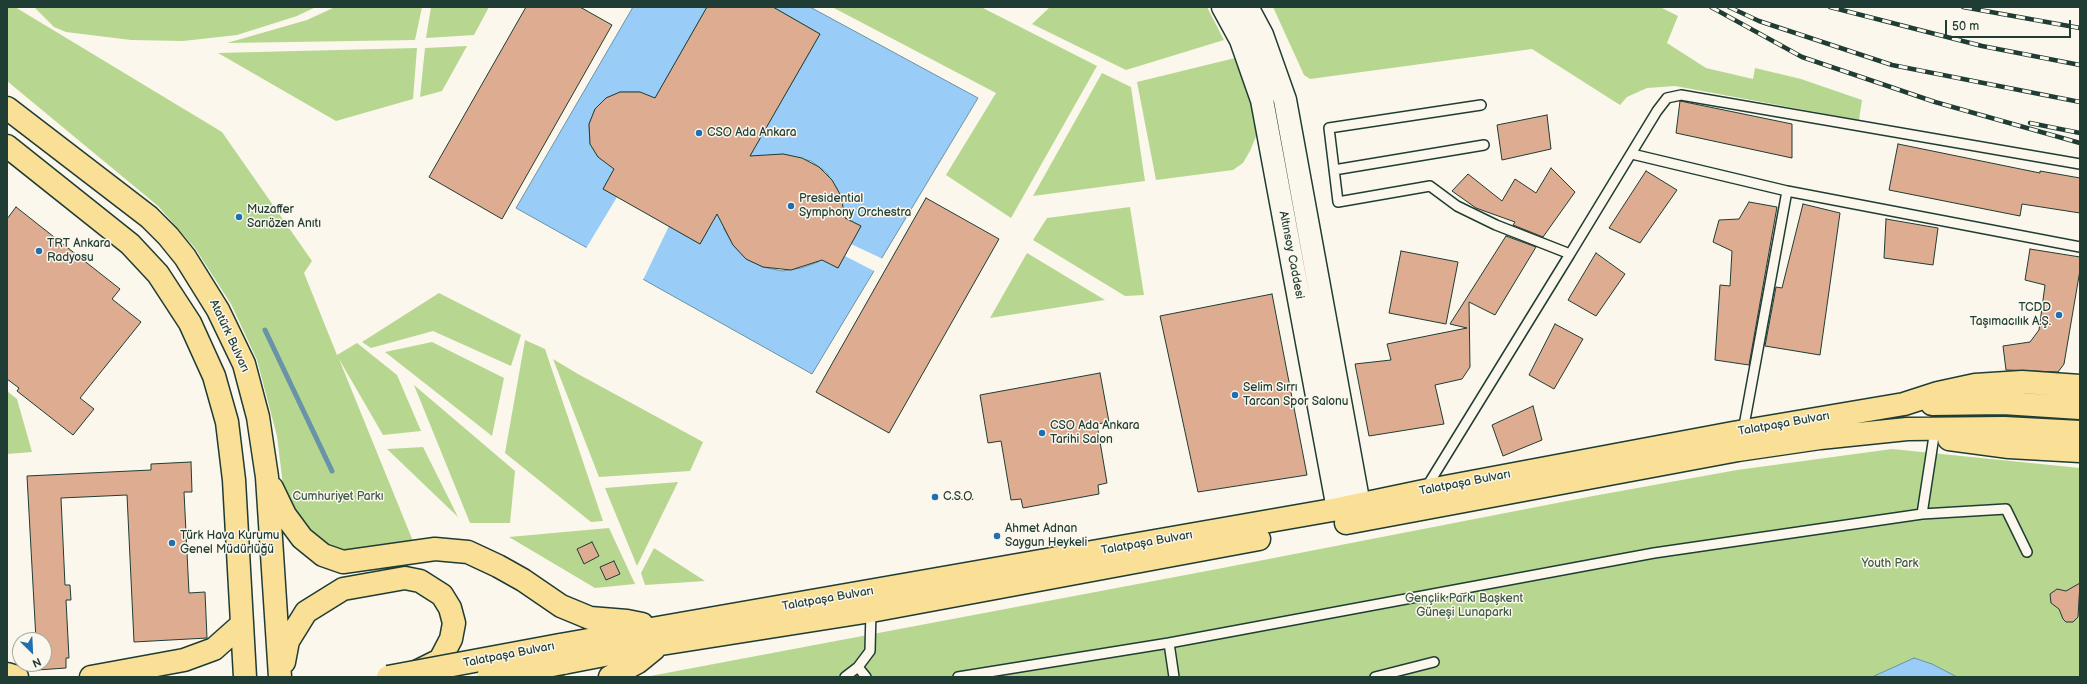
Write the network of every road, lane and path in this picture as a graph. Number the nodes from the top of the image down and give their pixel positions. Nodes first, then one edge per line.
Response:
1 (1223, 7) edge
2 (1248, 7) edge
3 (1481, 105) dead end
4 (7, 108) edge
5 (1484, 145) dead end
6 (7, 146) edge
7 (1632, 154) junction
8 (2080, 164) edge
9 (1334, 170) junction
10 (1787, 191) junction
11 (2080, 247) edge
12 (1570, 254) junction
13 (2080, 386) edge
14 (1904, 404) junction
15 (2080, 408) edge
16 (1907, 429) junction
17 (1743, 432) junction
18 (2080, 432) edge
19 (1934, 436) junction
20 (2080, 451) edge
21 (267, 477) junction
22 (1424, 491) junction
23 (1359, 505) junction
24 (1338, 509) junction
25 (1922, 514) junction
26 (2028, 552) dead end
27 (871, 611) junction
28 (242, 625) junction
29 (660, 636) junction
30 (1169, 643) junction
31 (562, 654) junction
32 (1434, 662) dead end
33 (858, 668) junction
34 (417, 672) junction
35 (7, 674) edge
36 (17, 677) edge
37 (91, 677) edge
38 (245, 677) edge
39 (280, 677) edge
40 (388, 677) edge
41 (488, 677) edge
42 (610, 677) edge
43 (844, 677) edge
44 (866, 677) edge
45 (958, 677) edge
46 (1174, 677) edge
47 (1375, 677) edge

1 - 24 street, Altınsoy Caddesi
2 - 23 street, Altınsoy Caddesi
3 - 9 lane
4 - 21 main road, Atatürk Bulvarı
5 - 9 lane
6 - 28 main road
7 - 8 lane
7 - 10 lane
7 - 12 lane
9 - 12 lane
10 - 11 lane
10 - 17 lane
12 - 22 lane
13 - 14 main road, Talatpaşa Bulvarı
14 - 15 main road, Talatpaşa Bulvarı
14 - 17 main road, Talatpaşa Bulvarı
16 - 18 main road, Talatpaşa Bulvarı
16 - 19 main road, Talatpaşa Bulvarı
16 - 27 main road, Talatpaşa Bulvarı
17 - 22 main road, Talatpaşa Bulvarı
19 - 20 main road, Talatpaşa Bulvarı
19 - 25 lane
21 - 29 main road
21 - 39 main road, Atatürk Bulvarı
22 - 23 main road, Talatpaşa Bulvarı
23 - 24 main road, Talatpaşa Bulvarı
24 - 29 main road, Talatpaşa Bulvarı
25 - 26 lane
25 - 30 lane
27 - 29 main road, Talatpaşa Bulvarı
27 - 33 lane
28 - 37 main road
28 - 38 main road
29 - 31 main road, Talatpaşa Bulvarı
29 - 42 main road
30 - 45 lane
30 - 46 lane
31 - 34 main road, Talatpaşa Bulvarı, bridge
31 - 41 main road, Talatpaşa Bulvarı, bridge
32 - 47 lane
33 - 43 lane
33 - 44 lane
34 - 39 main road, bridge
34 - 40 main road, Talatpaşa Bulvarı, bridge
35 - 36 main road

